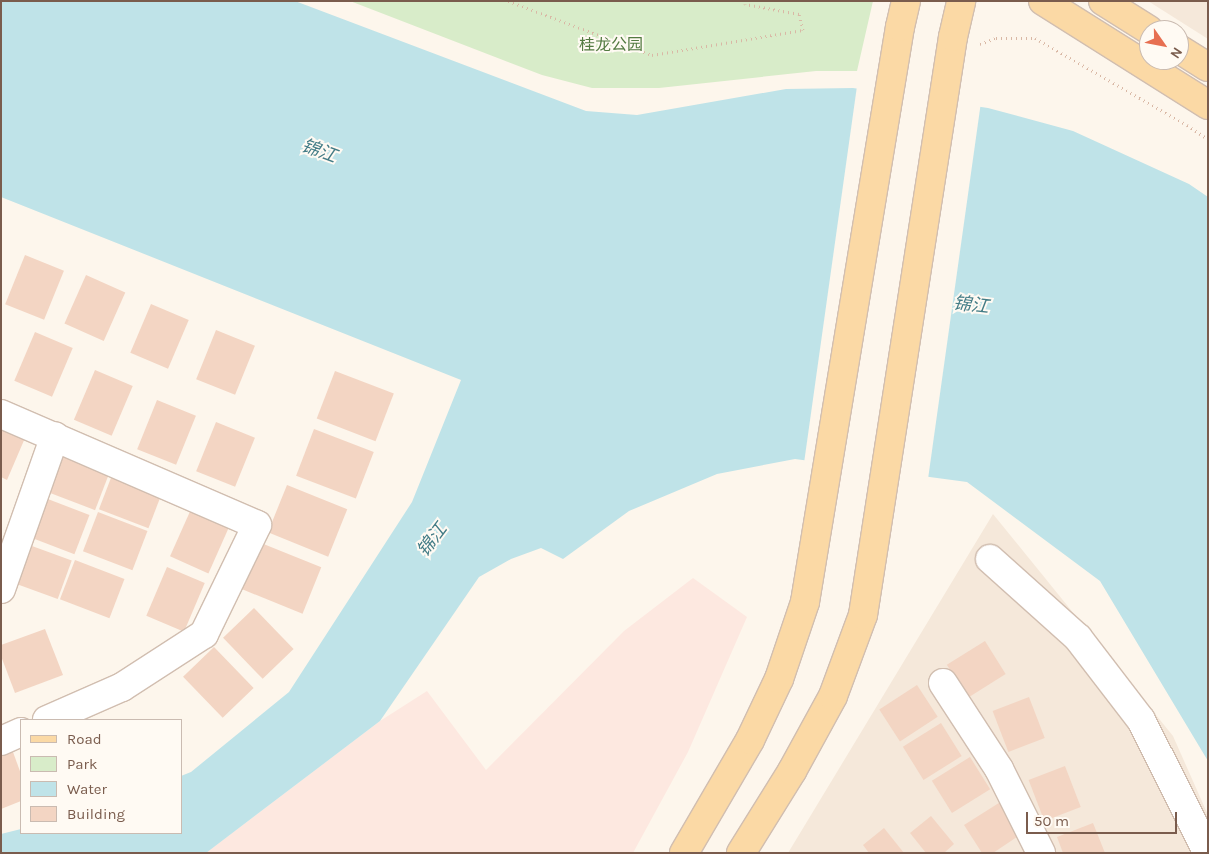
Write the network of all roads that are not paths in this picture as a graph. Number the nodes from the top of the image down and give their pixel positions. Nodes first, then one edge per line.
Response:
1 (906, 1) edge
2 (961, 1) edge
3 (1043, 1) edge
4 (1103, 1) edge
5 (1139, 24) edge
6 (1189, 55) edge
7 (1208, 67) edge
8 (1208, 104) edge
9 (1, 414) edge
10 (55, 436) junction
11 (990, 559) dead end
12 (1, 589) edge
13 (943, 683) dead end
14 (49, 719) edge
15 (20, 732) edge
16 (1, 741) edge
17 (1037, 852) edge
18 (684, 853) edge
19 (741, 853) edge
20 (1208, 853) edge

1 - 18 main road
2 - 19 main road
3 - 8 main road
4 - 5 main road
6 - 7 main road
9 - 10 street
10 - 12 street
10 - 14 street
11 - 20 street
13 - 17 street
15 - 16 street

